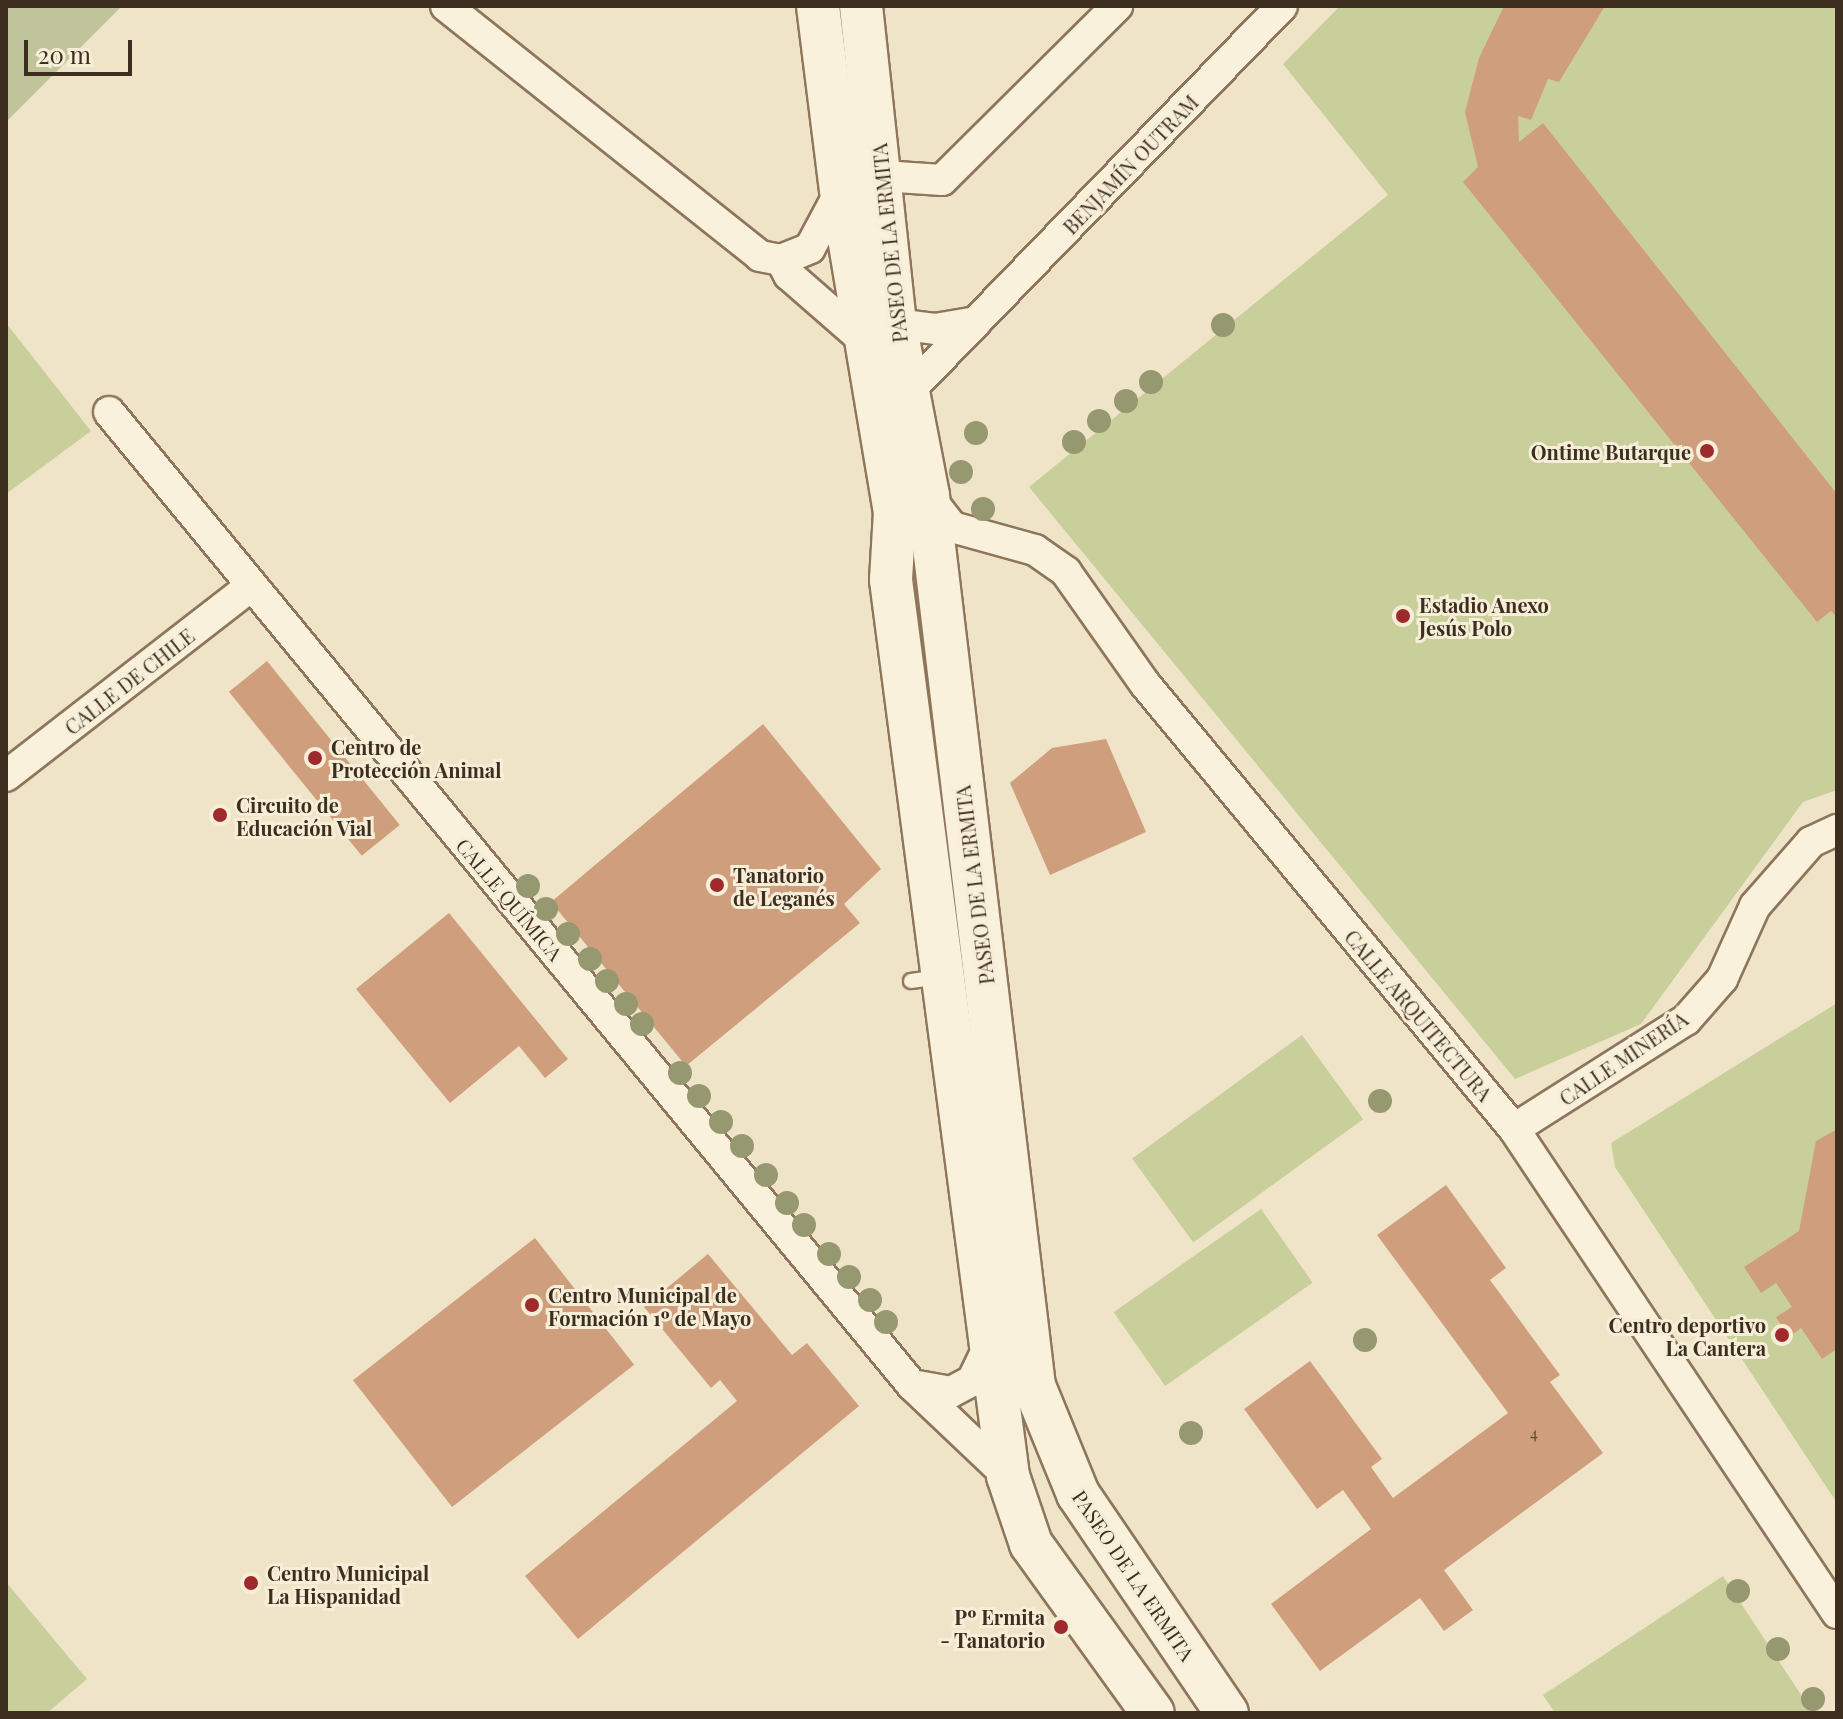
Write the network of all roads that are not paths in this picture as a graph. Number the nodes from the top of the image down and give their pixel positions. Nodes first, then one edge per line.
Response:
1 (446, 6) edge
2 (818, 6) edge
3 (861, 6) edge
4 (1117, 6) edge
5 (1282, 6) edge
6 (882, 176) junction
7 (841, 190) junction
8 (781, 260) junction
9 (976, 322) junction
10 (882, 334) junction
11 (909, 391) junction
12 (109, 412) dead end
13 (928, 496) junction
14 (251, 586) junction
15 (6, 776) edge
16 (1837, 830) edge
17 (953, 975) junction
18 (1514, 1129) junction
19 (989, 1346) junction
20 (912, 1385) junction
21 (1008, 1476) junction
22 (1837, 1613) edge
23 (1153, 1713) edge
24 (1227, 1713) edge

1 - 8 street, PASEO DE LA ERMITA
2 - 7 main road, PASEO DE LA ERMITA
3 - 6 main road, PASEO DE LA ERMITA
4 - 6 street
5 - 9 street, BENJAMÍN OUTRAM
6 - 10 main road, PASEO DE LA ERMITA
7 - 8 street
7 - 10 main road, PASEO DE LA ERMITA
8 - 10 street, PASEO DE LA ERMITA
9 - 10 street
9 - 11 street, BENJAMÍN OUTRAM
10 - 11 main road, PASEO DE LA ERMITA
10 - 17 main road, PASEO DE LA ERMITA
11 - 13 main road, PASEO DE LA ERMITA
12 - 14 street, CALLE QUÍMICA
13 - 17 main road, PASEO DE LA ERMITA
13 - 18 street, CALLE ARQUITECTURA
14 - 15 street, CALLE DE CHILE
14 - 20 street, CALLE QUÍMICA
16 - 18 street, CALLE MINERÍA
17 - 19 main road, PASEO DE LA ERMITA
17 - 24 main road, PASEO DE LA ERMITA
18 - 22 street, CALLE ARQUITECTURA
19 - 20 street
19 - 21 main road, PASEO DE LA ERMITA
20 - 21 street, CALLE QUÍMICA
21 - 23 main road, PASEO DE LA ERMITA

